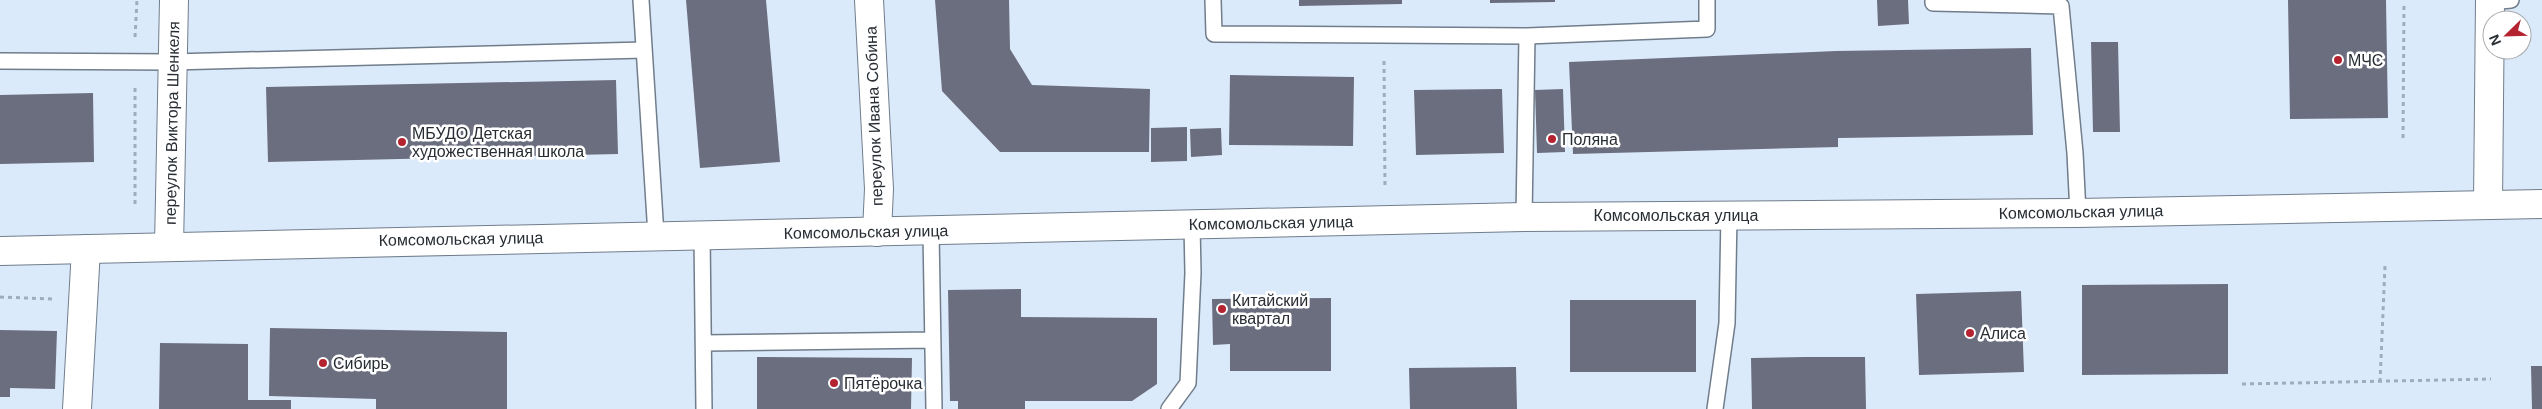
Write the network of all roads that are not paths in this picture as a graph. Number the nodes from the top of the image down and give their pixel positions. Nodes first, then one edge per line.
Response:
1 (174, 0) edge
2 (641, 0) edge
3 (869, 0) edge
4 (1213, 0) edge
5 (1707, 0) edge
6 (1933, 0) edge
7 (2497, 0) edge
8 (1527, 36) junction
9 (644, 50) junction
10 (0, 61) edge
11 (172, 62) junction
12 (2488, 204) junction
13 (2542, 204) edge
14 (2078, 212) junction
15 (1729, 215) junction
16 (1524, 217) junction
17 (1192, 225) junction
18 (877, 232) junction
19 (931, 232) junction
20 (702, 234) junction
21 (656, 236) junction
22 (170, 246) junction
23 (86, 249) junction
24 (0, 251) edge
25 (932, 340) junction
26 (704, 343) junction
27 (77, 409) edge
28 (704, 409) edge
29 (934, 409) edge
30 (1169, 409) edge
31 (1715, 409) edge

1 - 11 main road, переулок Виктора Шенкеля
2 - 9 lane
3 - 18 main road, переулок Ивана Собина
4 - 8 lane
5 - 8 lane
6 - 14 lane
7 - 12 main road
8 - 16 lane
9 - 11 lane
9 - 21 lane
10 - 11 lane
11 - 22 main road, переулок Виктора Шенкеля
12 - 13 main road, Комсомольская улица
12 - 14 main road, Комсомольская улица
14 - 15 main road, Комсомольская улица
15 - 16 main road, Комсомольская улица
15 - 31 lane
16 - 17 main road, Комсомольская улица
17 - 19 main road, Комсомольская улица
17 - 30 lane
18 - 19 main road, Комсомольская улица
18 - 20 main road, Комсомольская улица
19 - 25 lane
20 - 21 main road, Комсомольская улица
20 - 26 lane
21 - 22 main road, Комсомольская улица
22 - 23 main road, Комсомольская улица
23 - 24 main road, Комсомольская улица
23 - 27 main road
25 - 26 lane
25 - 29 lane
26 - 28 lane

